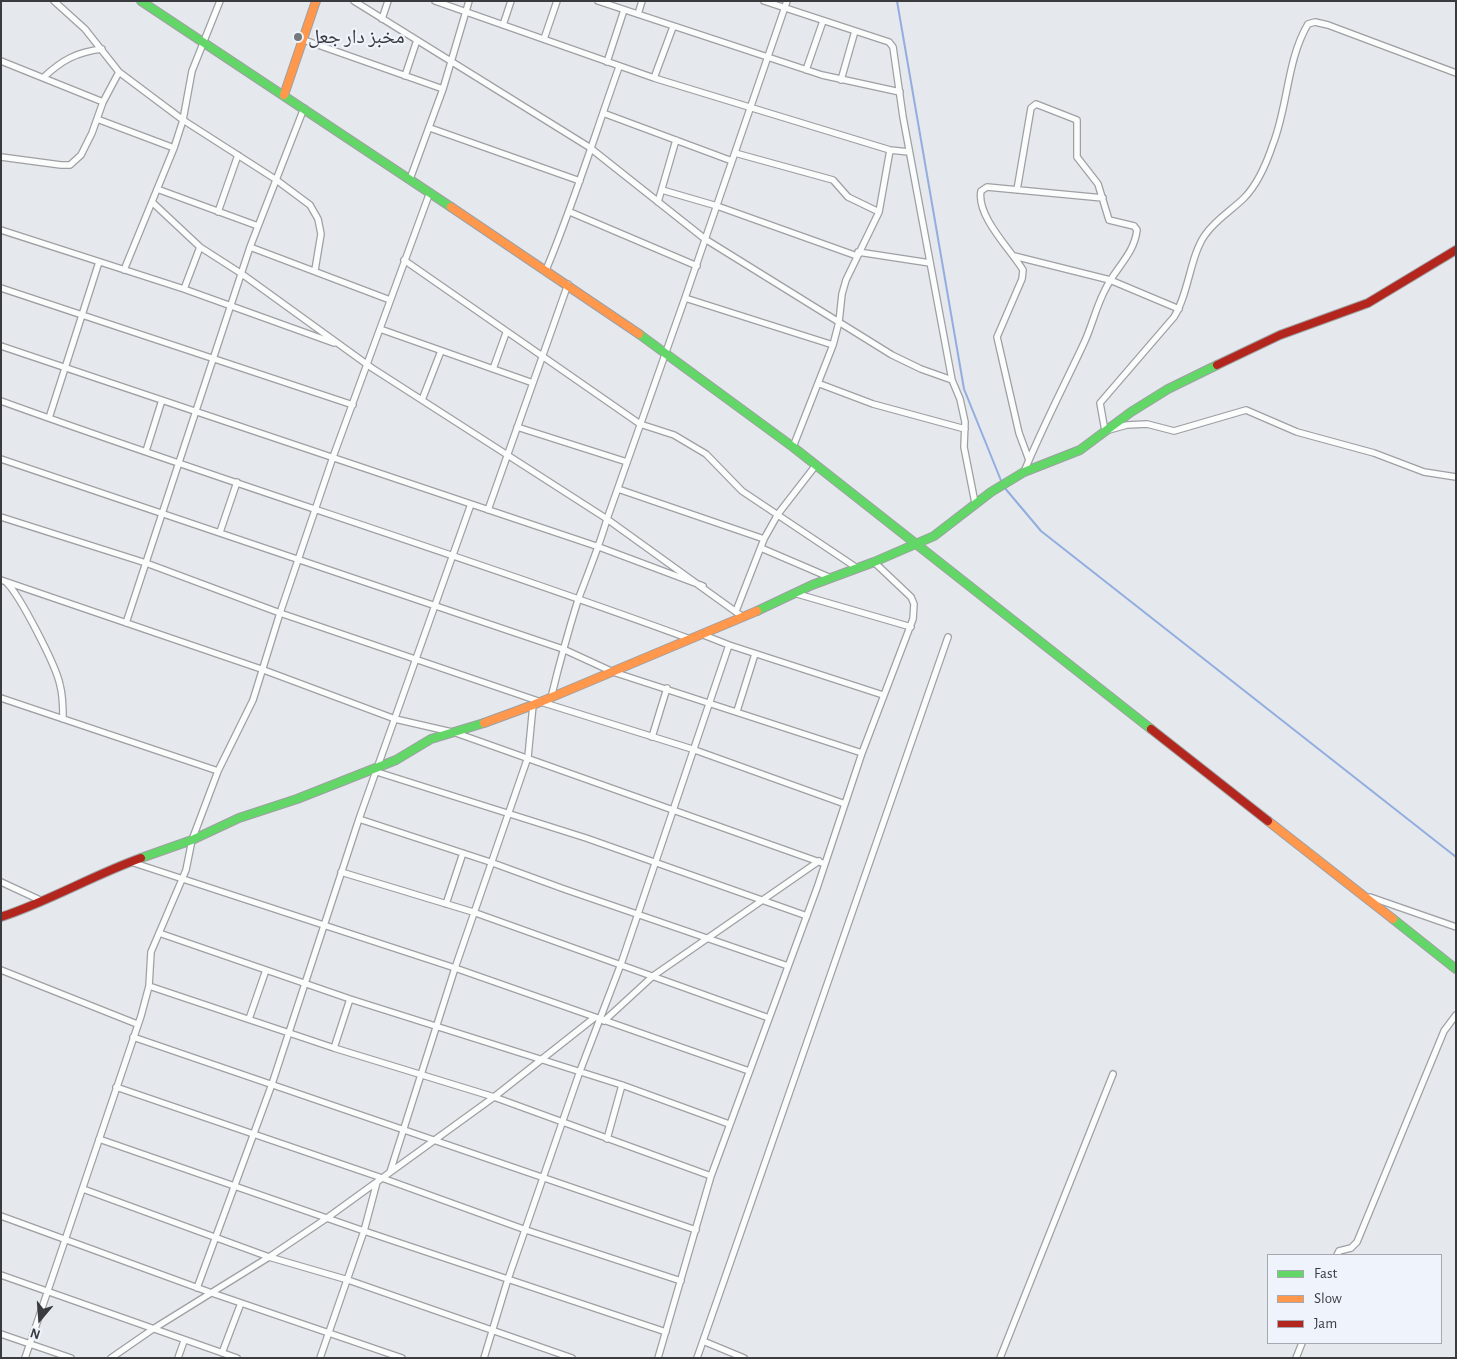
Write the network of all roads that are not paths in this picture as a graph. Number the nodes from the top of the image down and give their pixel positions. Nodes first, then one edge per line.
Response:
1 (54, 1) edge
2 (141, 1) edge
3 (220, 1) edge
4 (354, 1) edge
5 (388, 1) edge
6 (435, 1) edge
7 (470, 1) edge
8 (511, 1) edge
9 (557, 1) edge
10 (598, 1) edge
11 (642, 1) edge
12 (764, 1) edge
13 (787, 1) edge
14 (315, 2) edge
15 (784, 8) junction
16 (624, 10) junction
17 (467, 12) junction
18 (638, 14) junction
19 (382, 19) junction
20 (823, 21) junction
21 (503, 25) junction
22 (673, 26) junction
23 (854, 32) junction
24 (544, 39) junction
25 (304, 40) junction
26 (417, 40) junction
27 (205, 42) junction
28 (102, 48) junction
29 (768, 58) junction
30 (1, 61) edge
31 (453, 61) junction
32 (607, 62) junction
33 (619, 66) junction
34 (806, 70) junction
35 (119, 72) junction
36 (1456, 73) edge
37 (405, 76) junction
38 (44, 77) junction
39 (654, 78) junction
40 (841, 80) junction
41 (444, 89) junction
42 (900, 92) junction
43 (284, 95) junction
44 (103, 102) junction
45 (751, 107) junction
46 (304, 108) junction
47 (603, 113) junction
48 (97, 119) junction
49 (183, 120) junction
50 (430, 128) junction
51 (676, 140) junction
52 (590, 147) junction
53 (174, 148) junction
54 (890, 150) junction
55 (909, 152) junction
56 (735, 153) junction
57 (238, 155) junction
58 (1, 157) edge
59 (732, 161) junction
60 (275, 179) junction
61 (410, 179) junction
62 (580, 181) junction
63 (157, 189) junction
64 (662, 190) junction
65 (1017, 190) junction
66 (430, 192) junction
67 (1103, 198) junction
68 (152, 202) junction
69 (658, 202) junction
70 (717, 206) junction
71 (218, 212) junction
72 (570, 212) junction
73 (879, 212) junction
74 (258, 226) junction
75 (1, 230) edge
76 (705, 239) junction
77 (200, 247) junction
78 (250, 247) junction
79 (1456, 250) edge
80 (858, 254) junction
81 (1014, 256) junction
82 (404, 260) junction
83 (100, 262) junction
84 (930, 263) junction
85 (697, 266) junction
86 (124, 270) junction
87 (315, 270) junction
88 (546, 270) junction
89 (242, 274) junction
90 (1110, 280) junction
91 (568, 284) junction
92 (1, 288) edge
93 (184, 289) junction
94 (685, 298) junction
95 (390, 300) junction
96 (231, 306) junction
97 (1179, 309) junction
98 (83, 315) junction
99 (839, 322) junction
100 (380, 329) junction
101 (506, 332) junction
102 (341, 345) junction
103 (1, 346) edge
104 (833, 346) junction
105 (440, 351) junction
106 (666, 352) junction
107 (215, 358) junction
108 (542, 358) junction
109 (367, 364) junction
110 (66, 368) junction
111 (493, 369) junction
112 (952, 380) junction
113 (533, 383) junction
114 (820, 384) junction
115 (162, 400) junction
116 (422, 400) junction
117 (1, 401) edge
118 (353, 405) junction
119 (197, 412) junction
120 (49, 418) junction
121 (640, 424) junction
122 (517, 427) junction
123 (965, 429) junction
124 (1105, 431) junction
125 (793, 447) junction
126 (146, 451) junction
127 (507, 456) junction
128 (334, 458) junction
129 (1, 459) edge
130 (1029, 460) junction
131 (179, 462) junction
132 (627, 462) junction
133 (816, 466) junction
134 (1024, 472) junction
135 (1456, 477) edge
136 (237, 482) junction
137 (618, 490) junction
138 (975, 503) junction
139 (471, 504) junction
140 (316, 510) junction
141 (488, 510) junction
142 (162, 513) junction
143 (778, 514) junction
144 (1, 518) edge
145 (607, 519) junction
146 (220, 532) junction
147 (764, 538) junction
148 (914, 542) junction
149 (599, 547) junction
150 (761, 548) junction
151 (452, 556) junction
152 (298, 560) junction
153 (874, 562) junction
154 (146, 563) junction
155 (857, 568) junction
156 (832, 578) junction
157 (3, 580) edge
158 (702, 586) junction
159 (794, 593) junction
160 (579, 598) junction
161 (435, 606) junction
162 (736, 611) junction
163 (280, 613) junction
164 (743, 617) junction
165 (126, 623) junction
166 (911, 627) junction
167 (701, 634) junction
168 (948, 637) dead end
169 (690, 639) junction
170 (728, 645) junction
171 (563, 649) junction
172 (755, 654) junction
173 (417, 658) junction
174 (261, 669) junction
175 (613, 672) junction
176 (667, 688) junction
177 (883, 695) junction
178 (1, 698) edge
179 (551, 698) junction
180 (541, 702) junction
181 (710, 702) junction
182 (533, 705) junction
183 (737, 711) junction
184 (63, 719) junction
185 (395, 719) junction
186 (456, 733) junction
187 (652, 737) junction
188 (692, 749) junction
189 (862, 753) junction
190 (528, 757) junction
191 (378, 769) junction
192 (218, 771) junction
193 (845, 804) junction
194 (671, 809) junction
195 (509, 812) junction
196 (359, 819) junction
197 (192, 840) junction
198 (463, 852) junction
199 (129, 862) junction
200 (490, 862) junction
201 (654, 862) junction
202 (822, 862) junction
203 (341, 872) junction
204 (182, 878) junction
205 (1, 882) edge
206 (1361, 894) junction
207 (763, 900) junction
208 (42, 901) junction
209 (446, 904) junction
210 (473, 912) junction
211 (636, 915) junction
212 (807, 916) junction
213 (1, 918) edge
214 (325, 926) junction
215 (1456, 927) edge
216 (159, 933) junction
217 (710, 938) junction
218 (620, 964) junction
219 (788, 966) junction
220 (454, 968) junction
221 (1456, 969) edge
222 (1, 970) edge
223 (266, 970) junction
224 (653, 976) junction
225 (304, 983) junction
226 (149, 986) junction
227 (350, 999) junction
228 (1456, 1015) edge
229 (769, 1018) junction
230 (249, 1019) junction
231 (599, 1019) junction
232 (138, 1024) junction
233 (436, 1025) junction
234 (288, 1032) junction
235 (133, 1037) junction
236 (334, 1048) junction
237 (541, 1060) junction
238 (580, 1071) junction
239 (749, 1071) junction
240 (421, 1073) junction
241 (1113, 1074) dead end
242 (272, 1084) junction
243 (622, 1085) junction
244 (116, 1087) junction
245 (494, 1097) junction
246 (564, 1123) junction
247 (729, 1124) junction
248 (402, 1128) junction
249 (253, 1134) junction
250 (99, 1139) junction
251 (607, 1139) junction
252 (434, 1140) junction
253 (390, 1172) junction
254 (712, 1176) junction
255 (382, 1178) junction
256 (545, 1178) junction
257 (376, 1182) junction
258 (234, 1186) junction
259 (83, 1189) junction
260 (1, 1216) edge
261 (327, 1218) junction
262 (526, 1230) junction
263 (696, 1230) junction
264 (364, 1231) junction
265 (217, 1237) junction
266 (66, 1241) junction
267 (1338, 1254) edge
268 (269, 1256) junction
269 (1, 1275) edge
270 (508, 1279) junction
271 (348, 1280) junction
272 (681, 1281) junction
273 (197, 1288) junction
274 (49, 1292) junction
275 (209, 1292) junction
276 (241, 1303) junction
277 (153, 1328) junction
278 (493, 1330) junction
279 (329, 1332) junction
280 (666, 1332) junction
281 (1, 1334) edge
282 (184, 1341) junction
283 (703, 1342) junction
284 (30, 1344) junction
285 (1302, 1344) edge
286 (222, 1353) junction
287 (26, 1358) edge
288 (71, 1358) edge
289 (111, 1358) edge
290 (178, 1358) edge
291 (237, 1358) edge
292 (320, 1358) edge
293 (402, 1358) edge
294 (484, 1358) edge
295 (572, 1358) edge
296 (658, 1358) edge
297 (697, 1358) edge
298 (744, 1358) edge
299 (1000, 1358) edge
300 (1296, 1358) edge

1 - 28 street
2 - 27 main road
3 - 27 street
4 - 19 street
5 - 19 street
6 - 17 street
7 - 17 street
8 - 21 street
9 - 24 street
10 - 16 street
11 - 18 street
12 - 15 street
13 - 15 street
14 - 25 main road
15 - 20 street
15 - 29 street
16 - 18 street
16 - 32 street
17 - 21 street
17 - 31 street
18 - 22 street
19 - 26 street
20 - 23 street
20 - 34 street
21 - 24 street
22 - 29 street
22 - 39 street
23 - 40 street
23 - 42 street
24 - 32 street
25 - 37 street
25 - 43 main road
26 - 31 street
26 - 37 street
27 - 43 main road
27 - 49 street
28 - 35 street
28 - 38 street
29 - 34 street
29 - 45 street
30 - 38 street
31 - 41 street
31 - 52 street
32 - 33 street
33 - 39 street
33 - 47 street
34 - 40 street
35 - 44 street
35 - 49 street
36 - 97 street
37 - 41 street
38 - 44 street
39 - 45 street
40 - 42 street
41 - 50 street
42 - 55 street
43 - 46 main road
44 - 48 street
45 - 54 street
45 - 56 street
46 - 60 street
46 - 61 main road
47 - 51 street
47 - 52 street
48 - 53 street
48 - 58 street
49 - 53 street
49 - 57 street
50 - 61 street
50 - 62 street
51 - 59 street
51 - 64 street
52 - 62 street
52 - 69 street
53 - 63 street
54 - 55 street
54 - 73 street
55 - 84 street
56 - 59 street
56 - 73 street
57 - 60 street
57 - 71 street
59 - 70 street
60 - 74 street
60 - 87 street
61 - 66 main road
62 - 72 street
63 - 68 street
63 - 71 street
64 - 69 street
64 - 70 street
65 - 67 street
65 - 67 street
65 - 81 street
66 - 82 street
66 - 88 main road
67 - 90 street
68 - 77 street
68 - 86 street
69 - 76 street
70 - 76 street
70 - 80 street
71 - 74 street
72 - 85 street
72 - 88 street
73 - 80 street
74 - 78 street
75 - 83 street
76 - 85 street
76 - 99 street
77 - 89 street
77 - 93 street
78 - 87 street
78 - 89 street
79 - 124 main road
80 - 84 street
80 - 99 street
81 - 90 street
81 - 130 street
82 - 95 street
82 - 101 street
83 - 86 street
83 - 98 street
84 - 112 street
85 - 94 street
86 - 93 street
87 - 95 street
88 - 91 main road
89 - 96 street
89 - 102 street
90 - 97 street
90 - 130 street
91 - 106 main road
91 - 108 street
92 - 98 street
93 - 96 street
94 - 104 street
94 - 106 street
95 - 100 street
96 - 102 street
96 - 107 street
97 - 124 street
98 - 107 street
98 - 110 street
99 - 104 street
99 - 112 street
100 - 105 street
100 - 109 street
101 - 108 street
101 - 111 street
102 - 109 street
103 - 110 street
104 - 114 street
105 - 111 street
105 - 116 street
106 - 121 street
106 - 125 main road
107 - 118 street
107 - 119 street
108 - 113 street
108 - 121 street
109 - 116 street
109 - 118 street
110 - 115 street
110 - 120 street
111 - 113 street
112 - 123 street
113 - 122 street
114 - 123 street
114 - 125 street
115 - 119 street
115 - 126 street
116 - 127 street
117 - 120 street
118 - 128 street
119 - 128 street
119 - 131 street
120 - 126 street
121 - 132 street
121 - 143 street
122 - 127 street
122 - 132 street
123 - 138 street
124 - 134 main road
124 - 135 street
125 - 133 main road
126 - 131 street
127 - 141 street
127 - 145 street
128 - 139 street
128 - 140 street
129 - 142 street
130 - 134 street
131 - 136 street
131 - 142 street
132 - 137 street
133 - 143 street
133 - 148 main road
134 - 138 main road
136 - 140 street
136 - 146 street
137 - 145 street
137 - 147 street
138 - 148 main road
139 - 141 street
139 - 151 street
140 - 151 street
140 - 152 street
141 - 149 street
142 - 146 street
142 - 154 street
143 - 147 street
143 - 155 street
144 - 154 street
145 - 149 street
145 - 158 street
146 - 152 street
147 - 150 street
148 - 153 main road
148 - 206 main road
149 - 158 street
149 - 160 street
150 - 156 street
150 - 162 street
151 - 160 street
151 - 161 street
152 - 161 street
152 - 163 street
153 - 155 main road
153 - 166 street
154 - 163 street
154 - 165 street
155 - 156 main road
156 - 159 main road
157 - 165 street
157 - 184 street
158 - 162 street
159 - 164 main road
159 - 166 street
160 - 169 street
160 - 171 street
161 - 171 street
161 - 173 street
162 - 164 street
163 - 173 street
163 - 174 street
164 - 167 main road
165 - 174 street
166 - 177 street
167 - 169 main road
167 - 170 street
168 - 283 street
169 - 175 main road
170 - 172 street
170 - 181 street
171 - 175 street
171 - 179 street
172 - 177 street
172 - 183 street
173 - 180 street
173 - 185 street
174 - 185 street
174 - 192 street
175 - 176 street
175 - 179 main road
176 - 181 street
176 - 187 street
177 - 189 street
178 - 184 street
179 - 180 main road
180 - 182 main road
180 - 187 street
181 - 183 street
181 - 188 street
182 - 186 main road
182 - 190 street
183 - 189 street
184 - 192 street
185 - 186 street
185 - 191 street
186 - 190 street
186 - 191 main road
187 - 188 street
188 - 193 street
188 - 194 street
189 - 193 street
190 - 194 street
190 - 195 street
191 - 195 street
191 - 196 street
191 - 197 main road
192 - 197 street
193 - 202 street
194 - 201 street
194 - 202 street
195 - 200 street
195 - 201 street
196 - 198 street
196 - 203 street
197 - 199 main road
197 - 204 street
198 - 200 street
198 - 209 street
199 - 204 street
199 - 208 main road
200 - 210 street
200 - 211 street
201 - 207 street
201 - 211 street
202 - 207 street
202 - 212 street
203 - 209 street
203 - 214 street
204 - 214 street
204 - 216 street
205 - 208 street
206 - 215 street
206 - 221 main road
207 - 212 street
207 - 217 street
208 - 213 main road
209 - 210 street
210 - 218 street
210 - 220 street
211 - 217 street
211 - 218 street
212 - 219 street
214 - 220 street
214 - 225 street
216 - 223 street
216 - 226 street
217 - 219 street
217 - 224 street
218 - 224 street
218 - 231 street
219 - 229 street
220 - 231 street
220 - 233 street
222 - 232 street
223 - 225 street
223 - 230 street
224 - 229 street
224 - 231 street
225 - 227 street
225 - 234 street
226 - 230 street
226 - 232 street
227 - 233 street
227 - 236 street
228 - 267 street
229 - 239 street
230 - 234 street
231 - 237 street
231 - 238 street
231 - 239 street
232 - 235 street
233 - 237 street
233 - 240 street
234 - 236 street
234 - 242 street
235 - 242 street
235 - 244 street
236 - 240 street
237 - 238 street
237 - 245 street
238 - 243 street
238 - 246 street
239 - 247 street
240 - 245 street
240 - 248 street
241 - 299 street
242 - 248 street
242 - 249 street
243 - 247 street
243 - 251 street
244 - 249 street
244 - 250 street
245 - 246 street
245 - 252 street
246 - 251 street
246 - 256 street
247 - 254 street
248 - 252 street
248 - 253 street
249 - 255 street
249 - 258 street
250 - 258 street
250 - 259 street
251 - 254 street
252 - 253 street
252 - 256 street
253 - 255 street
254 - 263 street
255 - 257 street
255 - 262 street
256 - 262 street
256 - 263 street
257 - 261 street
257 - 264 street
258 - 261 street
258 - 265 street
259 - 265 street
259 - 266 street
260 - 266 street
261 - 264 street
261 - 268 street
262 - 270 street
262 - 272 street
263 - 272 street
264 - 270 street
264 - 271 street
265 - 268 street
265 - 273 street
266 - 273 street
266 - 274 street
268 - 271 street
268 - 275 street
269 - 274 street
270 - 278 street
270 - 280 street
271 - 278 street
271 - 279 street
272 - 280 street
273 - 275 street
274 - 277 street
274 - 284 street
275 - 276 street
275 - 277 street
276 - 279 street
276 - 286 street
277 - 282 street
277 - 289 street
278 - 294 street
278 - 295 street
279 - 292 street
279 - 293 street
280 - 296 street
281 - 284 street
282 - 286 street
282 - 290 street
283 - 297 street
283 - 298 street
284 - 287 street
284 - 288 street
285 - 300 street
286 - 291 street

